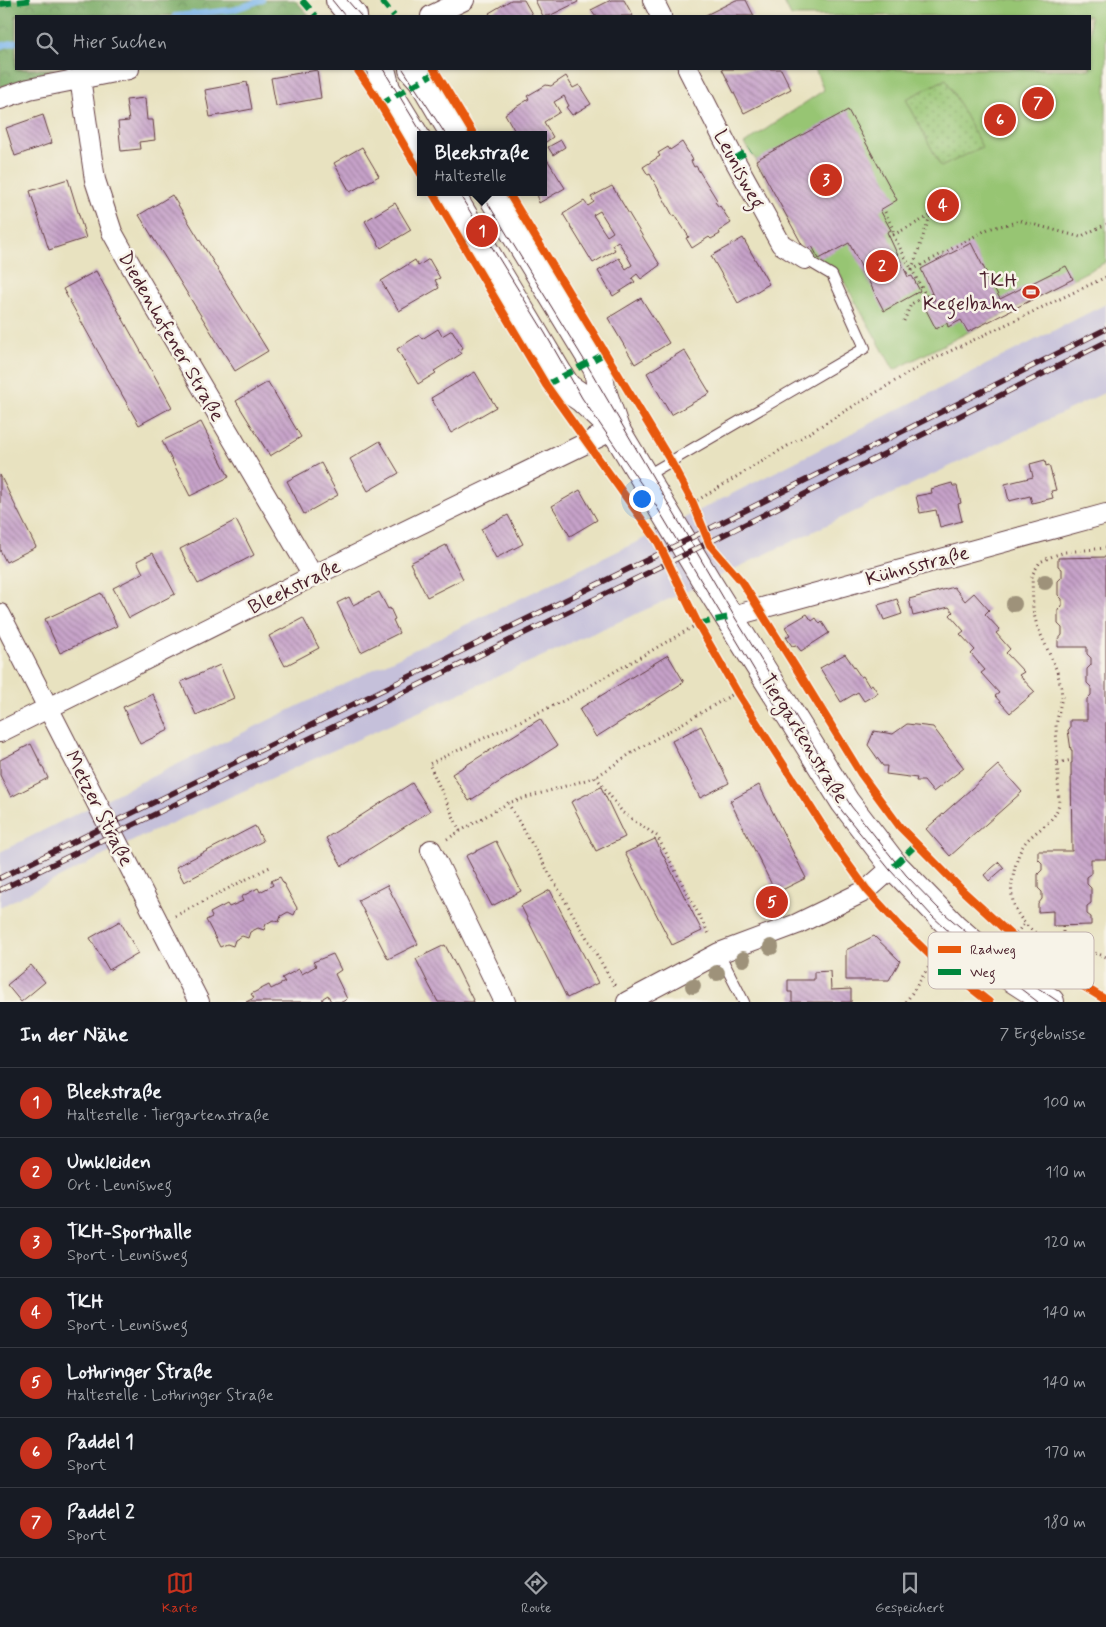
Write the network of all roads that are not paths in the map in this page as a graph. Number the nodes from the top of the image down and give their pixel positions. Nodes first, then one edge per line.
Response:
1 (340, 0) edge
2 (464, 0) edge
3 (653, 0) edge
4 (352, 15) edge
5 (433, 15) edge
6 (660, 15) edge
7 (124, 70) edge
8 (381, 70) edge
9 (414, 70) edge
10 (689, 70) edge
11 (80, 78) junction
12 (0, 100) edge
13 (453, 131) edge
14 (417, 139) edge
15 (451, 196) edge
16 (492, 196) edge
17 (805, 259) joint
18 (615, 429) junction
19 (644, 477) junction
20 (1106, 514) edge
21 (313, 576) junction
22 (0, 614) edge
23 (729, 617) junction
24 (48, 708) junction
25 (0, 732) edge
26 (431, 850) road end
27 (894, 866) junction
28 (959, 932) edge
29 (719, 953) junction
30 (1030, 989) edge
31 (623, 998) edge
32 (199, 1002) edge
33 (505, 1002) edge
34 (744, 1002) edge
35 (1050, 1002) edge

1 - 4 main road
2 - 5 street
3 - 6 street
7 - 11 street
8 - 14 main road
9 - 13 main road
10 - 17 street, Leunisweg
11 - 12 street
11 - 21 street, Diedenhofener Straße
15 - 18 main road, Tiergartenstraße
16 - 18 main road, Tiergartenstraße
17 - 19 lane
18 - 19 main road, Tiergartenstraße
18 - 21 street, Bleekstraße
19 - 23 main road, Tiergartenstraße
20 - 23 street, Kühnsstraße
21 - 24 street, Bleekstraße
22 - 24 street, Metzer Straße
23 - 27 main road, Tiergartenstraße
24 - 25 street, Bleekstraße
24 - 32 street, Metzer Straße
26 - 33 street
27 - 28 main road, Tiergartenstraße
27 - 29 street
29 - 31 street
29 - 34 lane
30 - 35 main road, Tiergartenstraße

